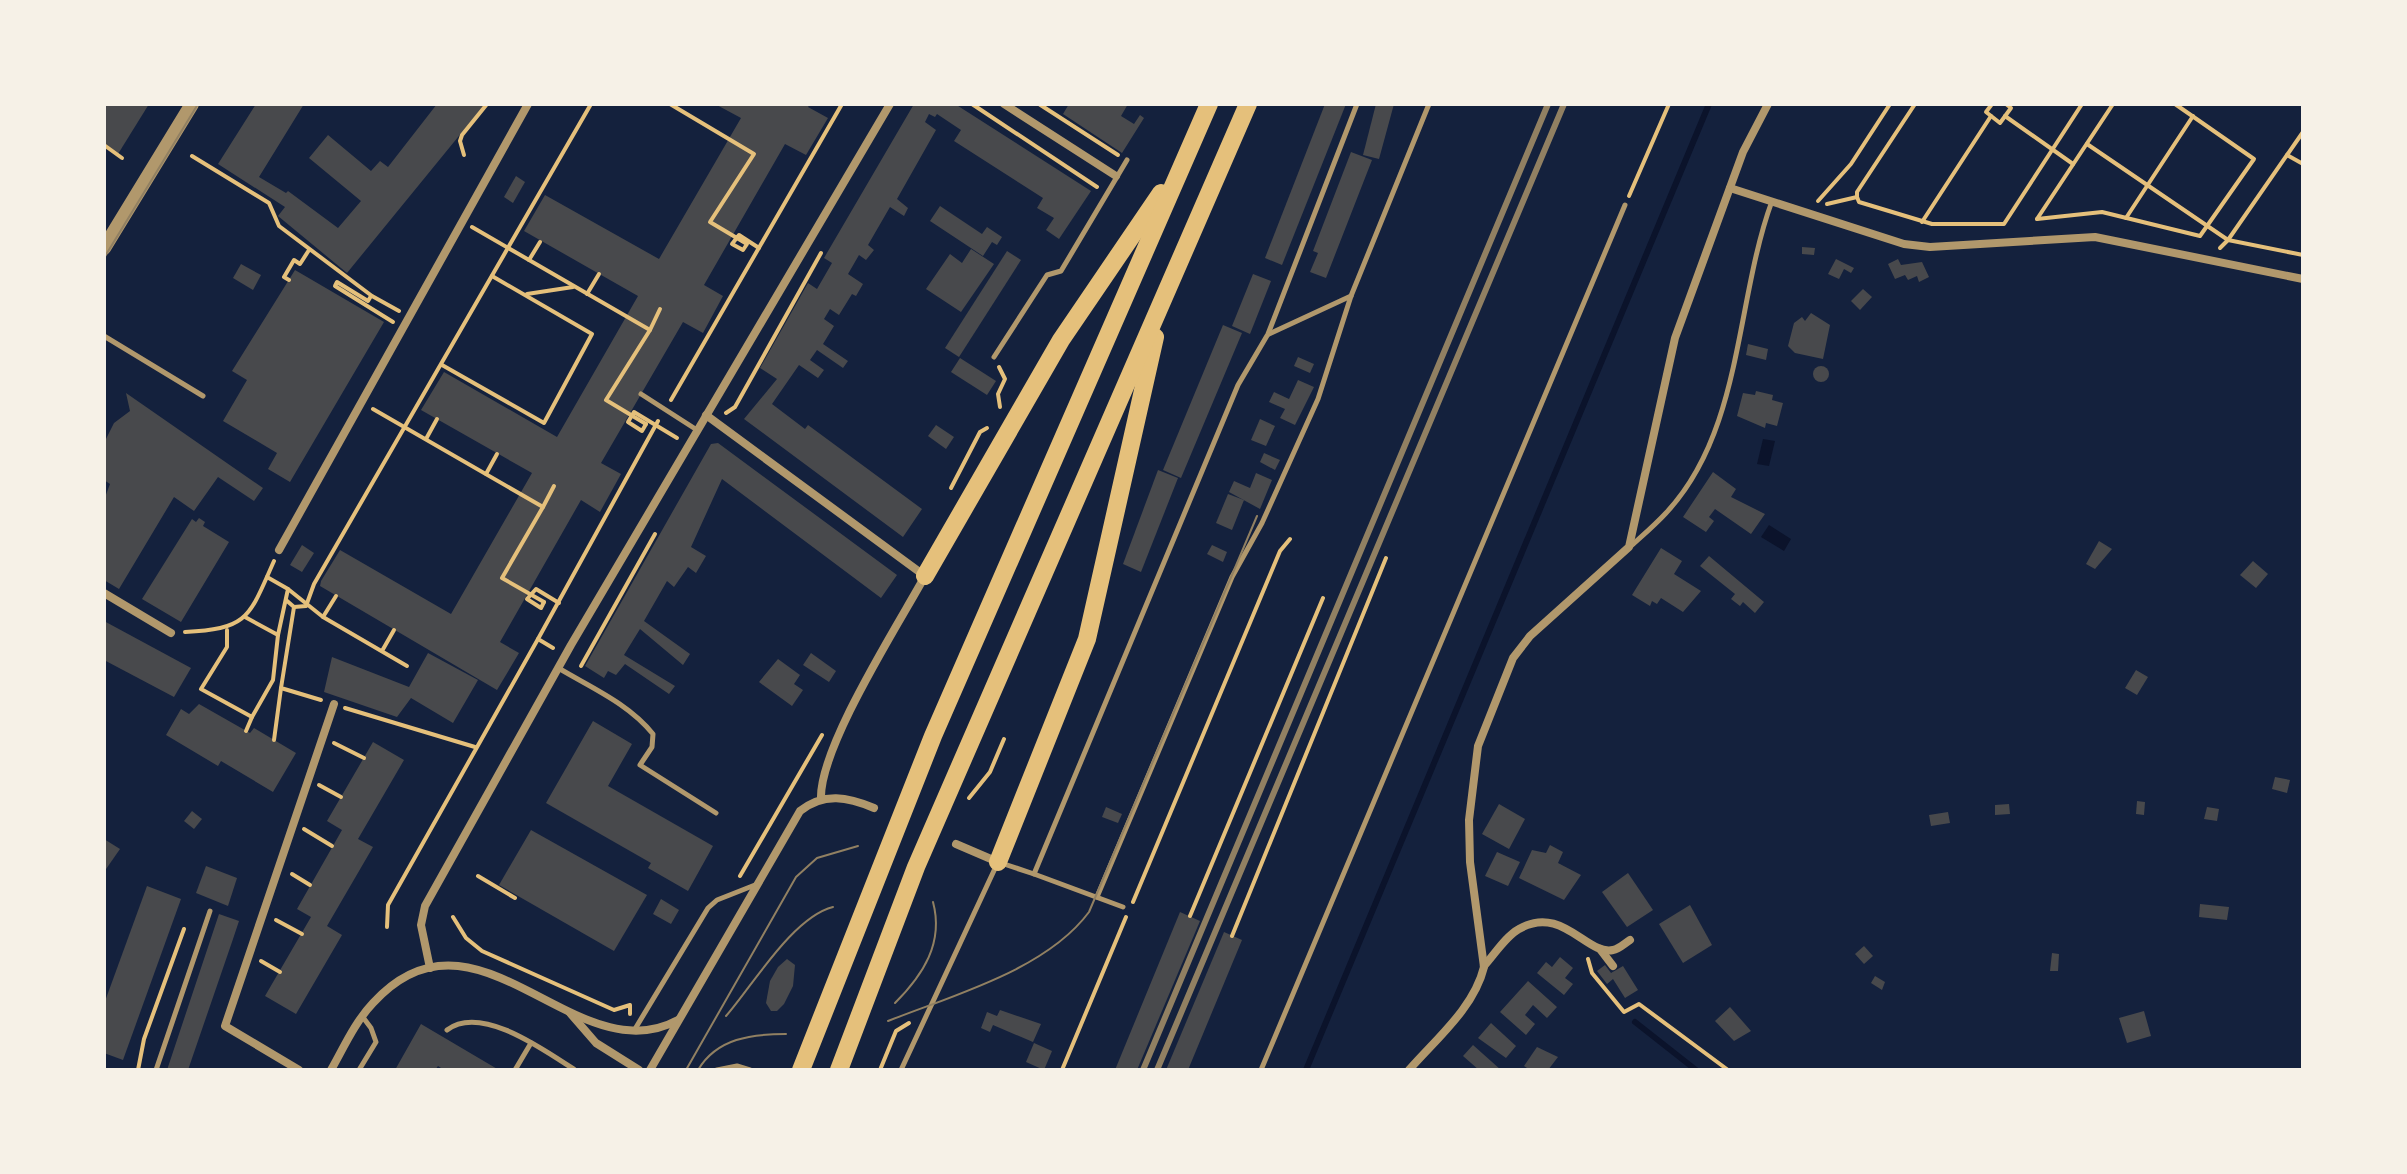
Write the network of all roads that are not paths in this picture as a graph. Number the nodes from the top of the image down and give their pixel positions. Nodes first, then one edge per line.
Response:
1 (192, 104) edge
2 (528, 104) edge
3 (890, 104) edge
4 (1004, 104) edge
5 (1209, 104) edge
6 (1248, 104) edge
7 (1357, 104) edge
8 (1429, 104) edge
9 (1768, 104) edge
10 (1187, 154) junction
11 (1127, 160) road end
12 (1116, 176) junction
13 (1730, 188) junction
14 (1772, 201) junction
15 (1625, 205) road end
16 (104, 248) edge
17 (2303, 279) edge
18 (1164, 295) junction
19 (1351, 296) junction
20 (1268, 334) junction
21 (104, 336) edge
22 (994, 357) road end
23 (641, 394) dead end
24 (203, 396) dead end
25 (706, 415) junction
26 (697, 430) junction
27 (1629, 547) junction
28 (279, 550) road end
29 (925, 576) junction
30 (104, 593) edge
31 (171, 633) road end
32 (560, 669) junction
33 (334, 704) road end
34 (821, 799) junction
35 (874, 808) dead end
36 (716, 813) dead end
37 (956, 844) dead end
38 (998, 862) junction
39 (1034, 874) junction
40 (755, 885) junction
41 (1097, 897) junction
42 (1123, 907) dead end
43 (210, 911) dead end
44 (1630, 940) dead end
45 (1600, 949) junction
46 (1613, 966) dead end
47 (1484, 967) junction
48 (430, 968) junction
49 (567, 1009) junction
50 (362, 1016) junction
51 (678, 1020) junction
52 (635, 1029) junction
53 (447, 1030) dead end
54 (531, 1043) junction
55 (156, 1070) edge
56 (299, 1070) edge
57 (331, 1070) edge
58 (359, 1070) edge
59 (515, 1070) edge
60 (575, 1070) edge
61 (639, 1070) edge
62 (650, 1070) edge
63 (717, 1070) edge
64 (750, 1070) edge
65 (801, 1070) edge
66 (839, 1070) edge
67 (901, 1070) edge
68 (1261, 1070) edge
69 (1409, 1070) edge

1 - 16 street
2 - 28 street
3 - 25 street
4 - 12 street
5 - 10 highway
6 - 18 highway
7 - 20 lane
8 - 19 lane
9 - 13 street
10 - 29 highway
10 - 65 highway
11 - 12 lane
12 - 22 lane
13 - 14 street
13 - 27 street
14 - 17 street
14 - 27 lane
15 - 68 lane
18 - 38 highway
18 - 66 highway
19 - 20 lane
19 - 41 lane
20 - 39 lane
21 - 24 lane
23 - 26 lane
25 - 26 street
25 - 29 street
26 - 32 street
27 - 47 street
29 - 34 street
30 - 31 street
32 - 36 lane
32 - 48 street
33 - 56 street
34 - 35 street
34 - 40 street
37 - 38 street
38 - 39 lane
38 - 67 lane
39 - 41 lane
40 - 51 street
40 - 52 lane
41 - 42 lane
43 - 55 lane
44 - 45 street
45 - 46 street
45 - 47 street
47 - 69 street
48 - 49 street
48 - 50 street
49 - 52 street
49 - 61 street
50 - 57 street
50 - 58 lane
51 - 52 street
51 - 62 street
53 - 54 lane
54 - 59 lane
54 - 60 lane
63 - 64 lane

